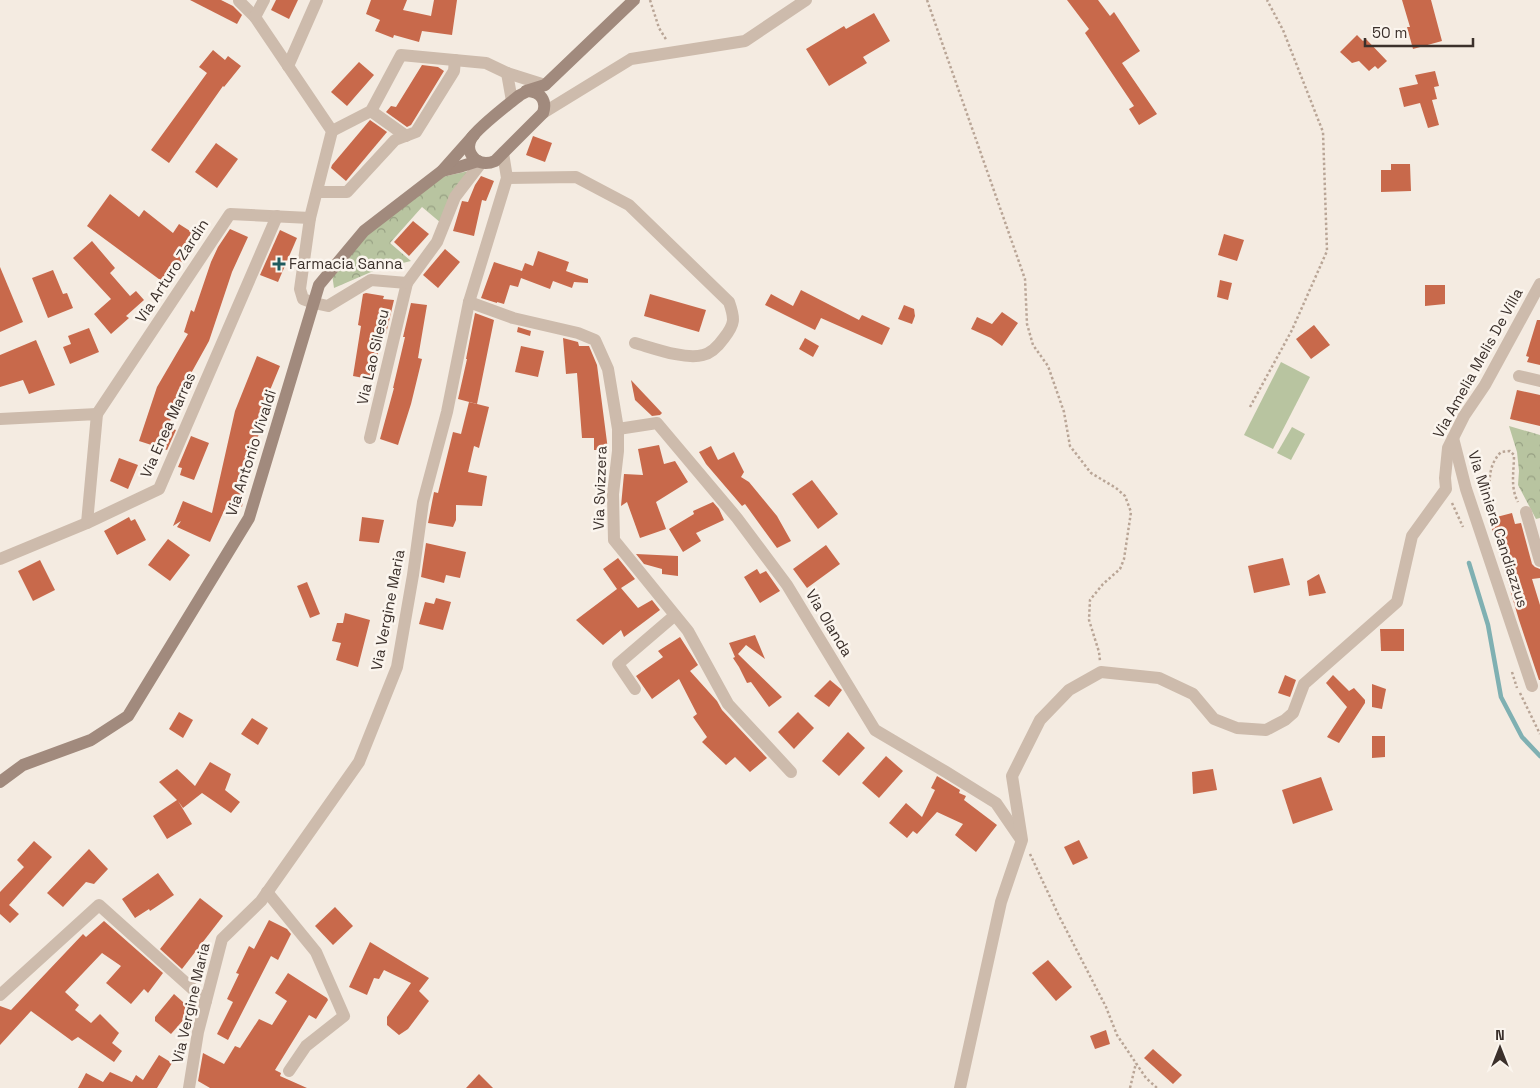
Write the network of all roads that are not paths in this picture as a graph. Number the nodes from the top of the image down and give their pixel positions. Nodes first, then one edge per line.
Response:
1 (264, 0) edge
2 (317, 0) edge
3 (634, 0) edge
4 (806, 0) edge
5 (239, 1) edge
6 (255, 17) junction
7 (455, 60) junction
8 (288, 66) junction
9 (507, 73) junction
10 (545, 85) junction
11 (524, 92) junction
12 (544, 99) junction
13 (512, 101) junction
14 (370, 111) junction
15 (543, 113) junction
16 (332, 131) junction
17 (474, 135) junction
18 (406, 136) junction
19 (503, 153) junction
20 (479, 162) junction
21 (442, 170) junction
22 (507, 178) junction
23 (317, 192) junction
24 (277, 216) junction
25 (310, 218) junction
26 (407, 283) junction
27 (1540, 284) edge
28 (469, 302) junction
29 (314, 303) junction
30 (634, 343) dead end
31 (1519, 376) dead end
32 (1540, 381) edge
33 (97, 414) junction
34 (0, 419) edge
35 (618, 429) junction
36 (370, 438) dead end
37 (1453, 438) junction
38 (1526, 512) road end
39 (87, 523) junction
40 (0, 559) edge
41 (1540, 559) edge
42 (674, 616) junction
43 (1532, 686) dead end
44 (635, 689) dead end
45 (791, 772) dead end
46 (0, 782) edge
47 (1022, 840) junction
48 (267, 892) junction
49 (0, 995) edge
50 (206, 1001) junction
51 (289, 1071) dead end
52 (188, 1088) edge
53 (960, 1088) edge

1 - 6 street
2 - 8 street
3 - 10 main road
4 - 15 street
5 - 6 street
6 - 8 street
7 - 9 street
7 - 14 street
7 - 18 street
8 - 16 street
9 - 10 street
9 - 13 street
10 - 11 main road, Via Antonio Vivaldi
10 - 12 main road
11 - 12 main road
11 - 13 main road, Via Antonio Vivaldi
12 - 15 main road
13 - 17 main road, Via Antonio Vivaldi
14 - 16 street
14 - 18 street
15 - 19 main road, Via Antonio Vivaldi
16 - 23 street
17 - 20 main road
17 - 21 main road, Via Antonio Vivaldi
18 - 23 street
19 - 20 main road, Via Antonio Vivaldi
19 - 22 street, Via Vergine Maria
20 - 21 main road, Via Antonio Vivaldi
20 - 26 street, Via Lao Silesu
21 - 29 main road, Via Antonio Vivaldi
22 - 28 street, Via Vergine Maria
22 - 30 street
23 - 25 street
24 - 25 street, Via Arturo Zardin
24 - 33 street, Via Arturo Zardin
24 - 39 street, Via Enea Marras
25 - 29 street
26 - 29 street
26 - 36 street, Via Lao Silesu
27 - 37 street, Via Amelia Melis De Villa
28 - 35 street, Via Svizzera
28 - 48 street, Via Vergine Maria
29 - 46 main road, Via Antonio Vivaldi
31 - 32 street
33 - 34 street
33 - 39 street, Via Arturo Zardin
35 - 42 street, Via Svizzera
35 - 47 street, Via Olanda
37 - 43 street, Via Miniera Candiazzus
37 - 47 street, Via Amelia Melis De Villa
38 - 41 street
39 - 40 street, Via Enea Marras
42 - 44 street
42 - 45 street, Via Svizzera
47 - 53 street
48 - 50 street, Via Vergine Maria
48 - 51 street
49 - 50 street
50 - 52 street, Via Vergine Maria

